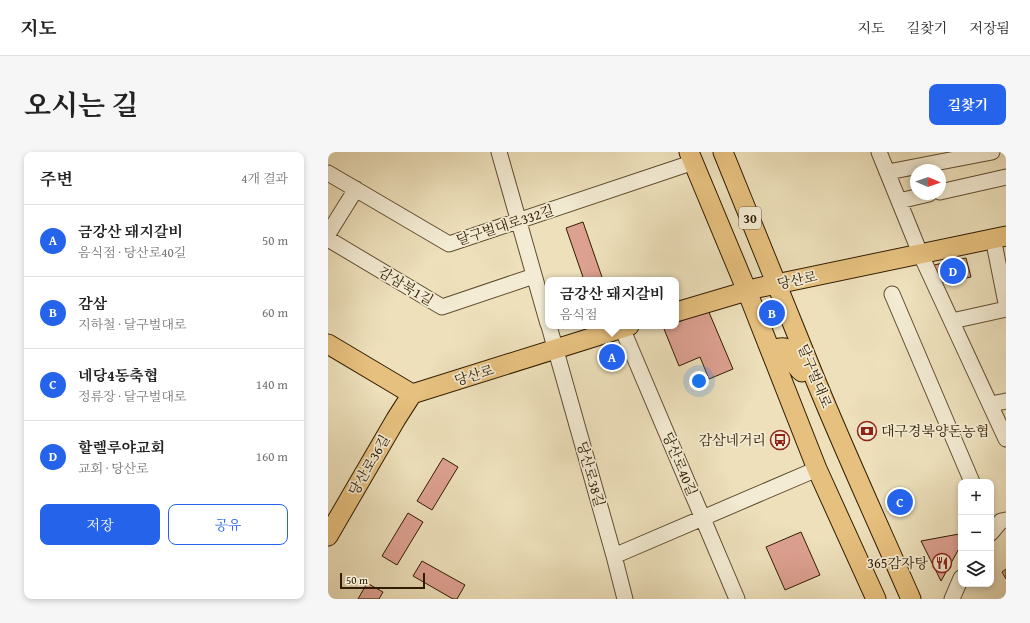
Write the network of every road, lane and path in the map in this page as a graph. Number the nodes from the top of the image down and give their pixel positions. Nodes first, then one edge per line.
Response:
1 (499, 152) edge
2 (723, 152) edge
3 (879, 152) edge
4 (992, 152) edge
5 (692, 157) edge
6 (888, 172) junction
7 (328, 173) edge
8 (1006, 177) edge
9 (356, 189) junction
10 (946, 191) edge
11 (910, 198) edge
12 (899, 201) junction
13 (519, 221) junction
14 (328, 234) edge
15 (1000, 237) edge
16 (328, 239) edge
17 (920, 253) junction
18 (534, 276) junction
19 (777, 284) junction
20 (747, 291) junction
21 (892, 294) dead end
22 (1006, 302) edge
23 (1006, 309) edge
24 (679, 311) edge
25 (545, 314) edge
26 (952, 321) junction
27 (549, 329) edge
28 (619, 329) edge
29 (626, 329) edge
30 (328, 344) edge
31 (555, 349) junction
32 (770, 351) junction
33 (813, 374) junction
34 (412, 394) junction
35 (1006, 401) edge
36 (991, 404) junction
37 (1006, 439) edge
38 (817, 469) junction
39 (971, 479) edge
40 (703, 518) junction
41 (1006, 520) edge
42 (994, 528) edge
43 (328, 536) edge
44 (614, 556) junction
45 (958, 585) edge
46 (625, 599) edge
47 (737, 599) edge
48 (876, 599) edge
49 (911, 599) edge
50 (952, 599) edge

1 - 13 street, 당산로38길
2 - 19 main road, 달구벌대로 / 30
3 - 6 street
4 - 6 street
5 - 13 street, 달구벌대로332길
5 - 20 main road, 30
6 - 12 street
7 - 9 street, 달구벌대로332길
8 - 10 street
9 - 13 street, 달구벌대로332길
9 - 14 street
11 - 12 street
12 - 17 street
13 - 18 street, 당산로38길
15 - 17 main road, 당산로
15 - 22 street, 당산로
16 - 18 street, 감삼북1길
17 - 19 main road, 당산로
17 - 26 street
18 - 25 street, 당산로38길
19 - 20 main road, 당산로
19 - 33 main road, 달구벌대로 / 30
20 - 24 main road, 당산로
20 - 32 main road, 30
21 - 39 street
23 - 26 street
26 - 36 street
27 - 31 street, 당산로38길
28 - 31 main road, 당산로
29 - 40 street, 당산로40길
30 - 34 main road
31 - 34 main road, 당산로
31 - 44 street, 당산로38길
32 - 33 main road
32 - 38 main road, 30
33 - 49 main road, 달구벌대로 / 30
34 - 43 main road, 당산로36길
35 - 36 street
36 - 37 street
38 - 40 street
38 - 48 main road, 30
40 - 44 street
40 - 47 street, 당산로40길
41 - 42 street
44 - 46 street, 당산로38길
45 - 50 street

